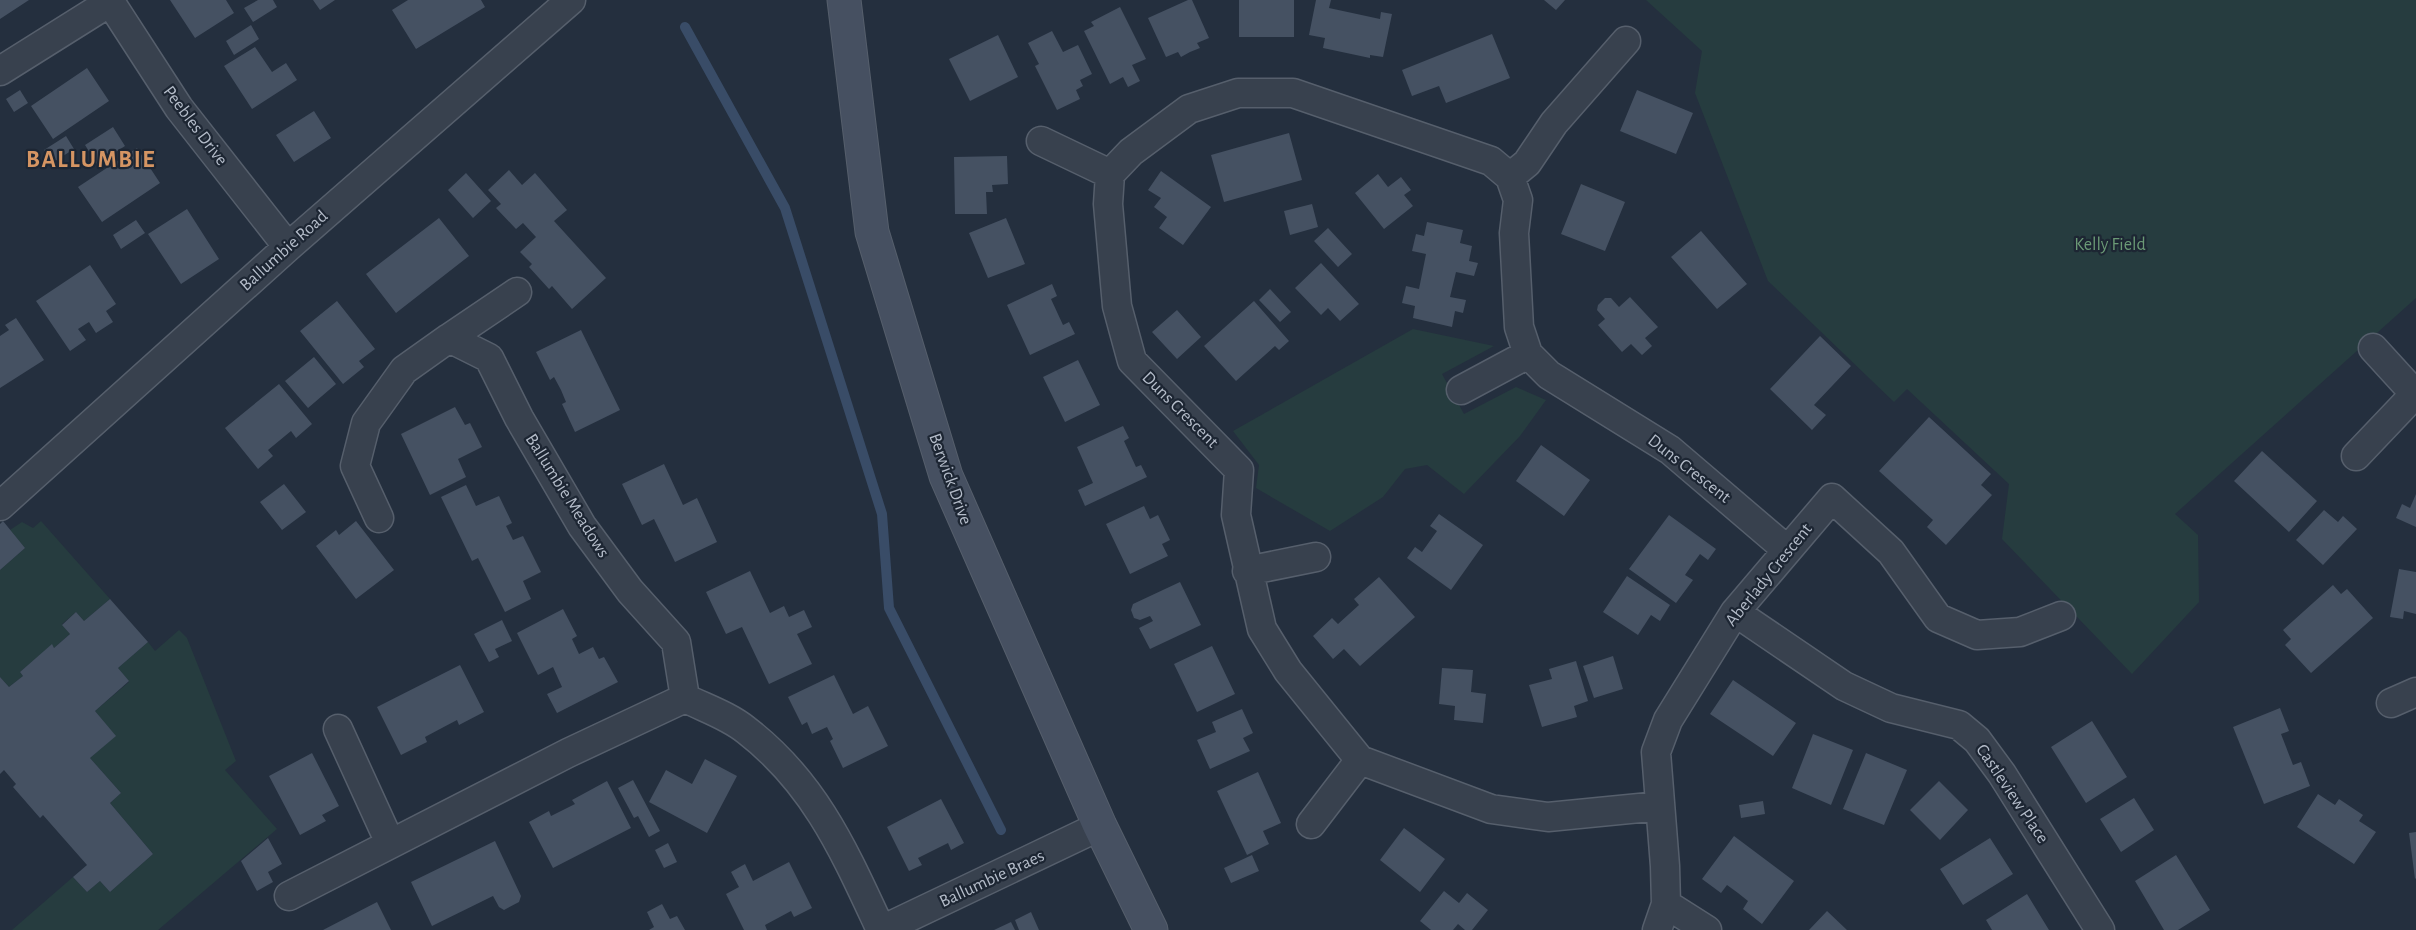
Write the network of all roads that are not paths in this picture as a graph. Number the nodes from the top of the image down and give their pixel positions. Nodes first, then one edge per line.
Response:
1 (571, 0) edge
2 (844, 0) edge
3 (109, 1) edge
4 (1626, 41) dead end
5 (0, 71) edge
6 (1041, 141) dead end
7 (1110, 174) junction
8 (1510, 177) junction
9 (288, 246) junction
10 (517, 292) dead end
11 (449, 338) junction
12 (2373, 348) dead end
13 (1528, 354) junction
14 (1461, 390) dead end
15 (2416, 393) edge
16 (2356, 456) dead end
17 (0, 506) edge
18 (379, 518) dead end
19 (1786, 549) junction
20 (1316, 557) dead end
21 (1247, 571) junction
22 (1735, 612) junction
23 (2061, 616) dead end
24 (685, 698) junction
25 (338, 729) dead end
26 (1360, 760) junction
27 (1660, 806) junction
28 (1311, 824) dead end
29 (1100, 826) junction
30 (390, 843) junction
31 (289, 896) dead end
32 (1661, 917) edge
33 (881, 930) edge
34 (1151, 930) edge
35 (1707, 930) edge
36 (2100, 930) edge

1 - 9 street, Ballumbie Road
2 - 29 street, Berwick Drive
3 - 5 street
3 - 9 street, Peebles Drive
4 - 8 street
6 - 7 street
7 - 8 street
7 - 21 street, Duns Crescent
8 - 13 street, Duns Crescent
9 - 17 street, Ballumbie Road
10 - 11 street
11 - 18 street
11 - 24 street, Ballumbie Meadows
12 - 15 street
13 - 14 street
13 - 19 street, Duns Crescent
15 - 16 street
19 - 22 street, Aberlady Crescent
19 - 23 street, Aberlady Crescent
20 - 21 street
21 - 26 street, Duns Crescent
22 - 27 street, Aberlady Crescent
22 - 36 street, Castleview Place
24 - 30 street
24 - 33 street
25 - 30 street
26 - 27 street
26 - 28 street
27 - 32 street, Aberlady Crescent
29 - 33 street, Ballumbie Braes
29 - 34 street, Berwick Drive
30 - 31 street
32 - 35 street

